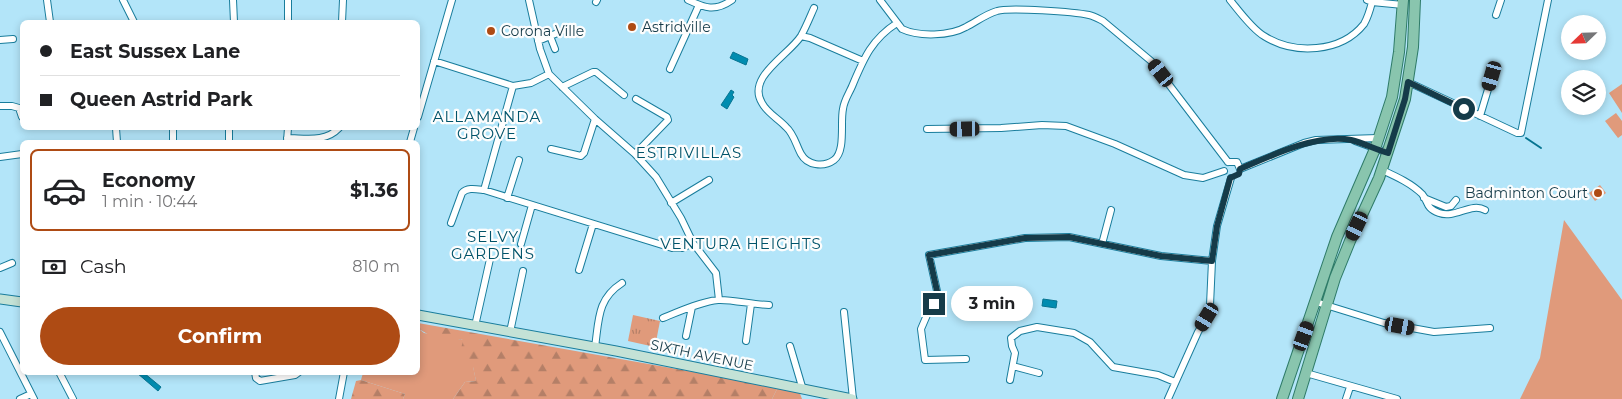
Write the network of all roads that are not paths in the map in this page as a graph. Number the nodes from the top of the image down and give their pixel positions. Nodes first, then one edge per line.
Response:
1 (47, 0) edge
2 (122, 0) edge
3 (233, 0) edge
4 (288, 0) edge
5 (343, 0) edge
6 (452, 0) edge
7 (529, 0) edge
8 (688, 0) edge
9 (732, 0) edge
10 (880, 0) edge
11 (1230, 0) edge
12 (1415, 0) edge
13 (1500, 0) edge
14 (1548, 0) edge
15 (1369, 1) edge
16 (1403, 2) edge
17 (699, 5) junction
18 (814, 8) dead end
19 (1496, 15) dead end
20 (50, 20) edge
21 (133, 20) edge
22 (234, 20) edge
23 (288, 20) edge
24 (342, 20) edge
25 (897, 24) junction
26 (560, 32) dead end
27 (550, 36) junction
28 (801, 36) junction
29 (13, 39) dead end
30 (0, 40) edge
31 (538, 41) junction
32 (555, 49) dead end
33 (434, 61) junction
34 (863, 61) junction
35 (670, 69) dead end
36 (549, 74) junction
37 (1492, 76) dead end
38 (1408, 82) junction
39 (513, 86) junction
40 (562, 87) junction
41 (624, 96) dead end
42 (636, 99) dead end
43 (0, 106) edge
44 (420, 110) edge
45 (20, 111) edge
46 (1480, 116) junction
47 (595, 119) junction
48 (927, 129) dead end
49 (337, 130) edge
50 (1378, 138) junction
51 (287, 140) edge
52 (1351, 140) junction
53 (551, 149) dead end
54 (1375, 149) junction
55 (1388, 153) junction
56 (20, 154) edge
57 (635, 154) junction
58 (0, 156) edge
59 (519, 160) dead end
60 (1228, 162) junction
61 (1240, 169) junction
62 (1382, 170) junction
63 (1224, 171) junction
64 (1230, 178) junction
65 (709, 180) dead end
66 (484, 190) junction
67 (507, 198) junction
68 (1424, 198) junction
69 (1456, 200) dead end
70 (671, 203) junction
71 (532, 205) junction
72 (1111, 210) dead end
73 (1485, 210) dead end
74 (451, 223) dead end
75 (593, 224) junction
76 (693, 243) junction
77 (521, 244) dead end
78 (1102, 244) junction
79 (490, 259) dead end
80 (1212, 261) junction
81 (12, 263) dead end
82 (0, 268) edge
83 (579, 270) dead end
84 (523, 271) dead end
85 (622, 283) dead end
86 (0, 299) edge
87 (719, 300) junction
88 (20, 303) edge
89 (1321, 303) junction
90 (751, 304) junction
91 (768, 305) dead end
92 (692, 307) junction
93 (844, 312) dead end
94 (420, 315) edge
95 (663, 318) dead end
96 (475, 326) junction
97 (1490, 328) dead end
98 (0, 332) edge
99 (510, 332) junction
100 (686, 336) dead end
101 (746, 341) dead end
102 (3, 345) edge
103 (790, 346) dead end
104 (595, 347) junction
105 (966, 359) dead end
106 (1013, 366) junction
107 (1039, 373) dead end
108 (1306, 373) junction
109 (20, 374) edge
110 (21, 375) edge
111 (61, 375) edge
112 (256, 375) edge
113 (295, 375) edge
114 (343, 375) edge
115 (1010, 380) dead end
116 (1176, 382) junction
117 (1350, 386) junction
118 (803, 390) junction
119 (33, 396) edge
120 (832, 397) edge
121 (20, 399) edge
122 (73, 399) edge
123 (339, 399) edge
124 (852, 399) edge
125 (1168, 399) edge
126 (1282, 399) edge
127 (1298, 399) edge
128 (1346, 399) edge
129 (1397, 399) edge

1 - 20 street
2 - 21 street
3 - 22 street
4 - 23 street
5 - 24 street
6 - 33 street
7 - 31 street
8 - 17 street
9 - 17 street
10 - 25 street
11 - 15 street
12 - 38 main road
13 - 19 street
14 - 46 street
15 - 16 street
16 - 50 main road
17 - 35 street
18 - 28 street
25 - 34 street
25 - 60 street
26 - 27 street
27 - 31 street
27 - 32 street
28 - 34 street
28 - 34 street
29 - 30 street
31 - 36 street
33 - 39 street
33 - 44 street
36 - 39 street
36 - 40 street
37 - 46 street
38 - 46 street
38 - 55 main road
39 - 66 street
40 - 41 street
40 - 47 street
42 - 57 street
43 - 45 street
47 - 53 street
47 - 57 street
48 - 63 street
49 - 51 street
50 - 52 street
50 - 54 main road
52 - 54 street
52 - 61 street
54 - 55 street
54 - 89 main road
55 - 62 main road
56 - 58 street
57 - 70 street
59 - 67 street
60 - 61 street
60 - 63 street
61 - 64 street
62 - 68 street
62 - 89 main road
63 - 64 street
64 - 80 street
65 - 70 street
66 - 67 street
66 - 74 street
67 - 71 street
68 - 69 street
68 - 73 street
70 - 76 street
71 - 75 street
71 - 77 street
72 - 78 street
75 - 76 street
75 - 83 street
76 - 87 street
78 - 80 street
78 - 105 street
79 - 96 street
80 - 116 street
81 - 82 street
84 - 99 street
85 - 104 street
86 - 88 main road
87 - 90 street
87 - 92 street
89 - 97 street
89 - 108 main road
89 - 126 main road
90 - 91 street
90 - 101 street
92 - 95 street
92 - 100 street
93 - 124 street, SIXTH AVENUE
94 - 96 main road, SIXTH AVENUE
96 - 99 main road, SIXTH AVENUE
98 - 102 street
99 - 104 main road, SIXTH AVENUE
102 - 109 street
103 - 118 street
104 - 118 main road, SIXTH AVENUE
106 - 107 street
106 - 115 street
106 - 116 street
108 - 117 street
108 - 127 main road
110 - 119 street
111 - 122 street
112 - 113 street
114 - 123 street
116 - 125 street
117 - 128 street
117 - 129 street
118 - 120 main road, SIXTH AVENUE
119 - 121 street
120 - 124 main road, SIXTH AVENUE

